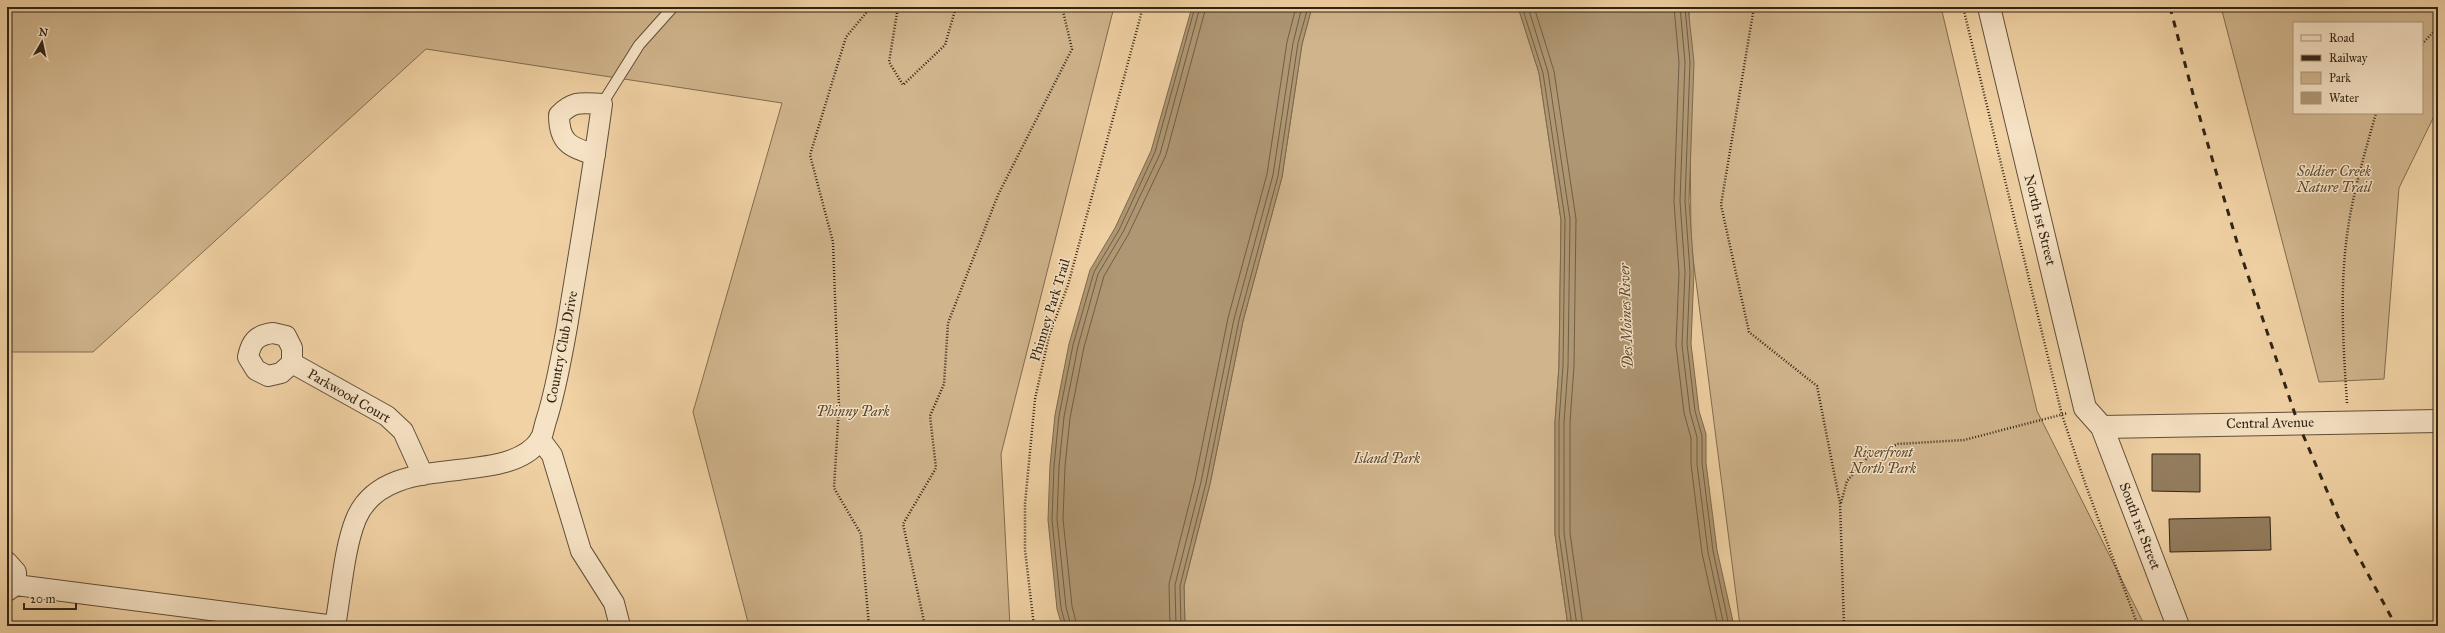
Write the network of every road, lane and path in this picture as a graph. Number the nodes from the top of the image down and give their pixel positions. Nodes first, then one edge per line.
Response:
1 (673, 7) edge
2 (871, 7) edge
3 (898, 7) edge
4 (956, 7) edge
5 (1062, 7) edge
6 (1143, 7) edge
7 (1754, 7) edge
8 (1962, 7) edge
9 (1989, 7) edge
10 (2438, 27) edge
11 (2423, 43) edge
12 (602, 104) junction
13 (2376, 114) edge
14 (595, 156) junction
15 (292, 363) dead end
16 (2062, 414) junction
17 (2438, 421) edge
18 (2348, 422) junction
19 (2102, 427) junction
20 (540, 440) junction
21 (424, 475) junction
22 (1840, 503) junction
23 (7, 562) edge
24 (11, 588) edge
25 (335, 626) edge
26 (620, 626) edge
27 (869, 626) edge
28 (925, 626) edge
29 (1034, 626) edge
30 (1844, 626) edge
31 (2138, 626) edge
32 (2178, 626) edge

1 - 12 lane
2 - 27 path
3 - 4 path
5 - 28 path
6 - 29 path, Phinney Park Trail
7 - 22 path
8 - 16 path
9 - 19 street, North 1st Street
10 - 11 path
12 - 14 street, Country Club Drive
12 - 14 street
13 - 18 path
14 - 20 street, Country Club Drive
15 - 21 street, Parkwood Court
16 - 22 path
16 - 31 path
17 - 18 street, Central Avenue
18 - 19 street, Central Avenue
19 - 32 street, South 1st Street
20 - 21 street
20 - 26 street
21 - 25 street
22 - 30 path
23 - 24 street
24 - 25 street

